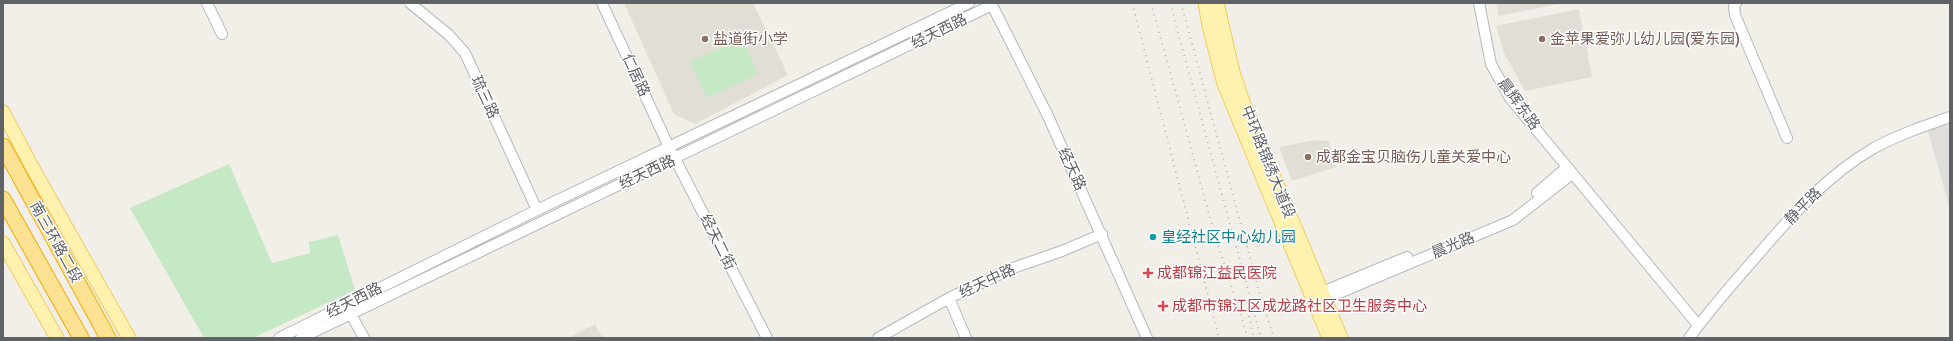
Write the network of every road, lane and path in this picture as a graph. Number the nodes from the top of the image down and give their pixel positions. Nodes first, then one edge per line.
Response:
1 (207, 3) edge
2 (410, 3) edge
3 (602, 3) edge
4 (969, 3) edge
5 (1205, 3) edge
6 (1216, 3) edge
7 (1479, 3) edge
8 (1736, 3) edge
9 (992, 4) edge
10 (222, 34) dead end
11 (3, 112) edge
12 (1950, 117) edge
13 (1787, 138) dead end
14 (3, 141) edge
15 (3, 146) edge
16 (669, 147) junction
17 (675, 159) junction
18 (1570, 170) junction
19 (37, 176) junction
20 (3, 200) edge
21 (537, 210) junction
22 (1102, 234) junction
23 (3, 244) edge
24 (1323, 296) junction
25 (949, 298) junction
26 (348, 308) junction
27 (1698, 325) junction
28 (57, 338) edge
29 (80, 338) edge
30 (108, 338) edge
31 (129, 338) edge
32 (279, 338) edge
33 (301, 338) edge
34 (364, 338) edge
35 (767, 338) edge
36 (878, 338) edge
37 (966, 338) edge
38 (1147, 338) edge
39 (1329, 338) edge
40 (1341, 338) edge
41 (1689, 338) edge

1 - 10 street
2 - 21 street, 琉三路
3 - 16 street, 仁居路
4 - 16 street, 经天西路
5 - 39 main road, 中环路锦绣大道段
6 - 24 main road, 中环路锦绣大道段
7 - 18 street, 晨辉东路
8 - 13 street
9 - 17 street, 经天西路
9 - 22 street, 经天路
11 - 19 main road
12 - 27 street, 静平路
14 - 19 main road
15 - 30 highway, 南三环路二段
16 - 17 street, 经天二街
16 - 21 street, 经天西路
17 - 26 street, 经天西路
17 - 35 street, 经天二街
18 - 24 street, 晨光路
18 - 27 street, 晨辉东路
19 - 31 main road
20 - 29 highway, 南三环路二段
21 - 26 street, 经天西路
22 - 25 street, 经天中路
22 - 38 street, 经天路
23 - 28 main road
24 - 40 main road, 中环路锦绣大道段
25 - 36 street, 经天中路
25 - 37 street
26 - 32 street, 经天西路
26 - 33 street, 经天西路
26 - 34 street
27 - 41 street, 静平路

